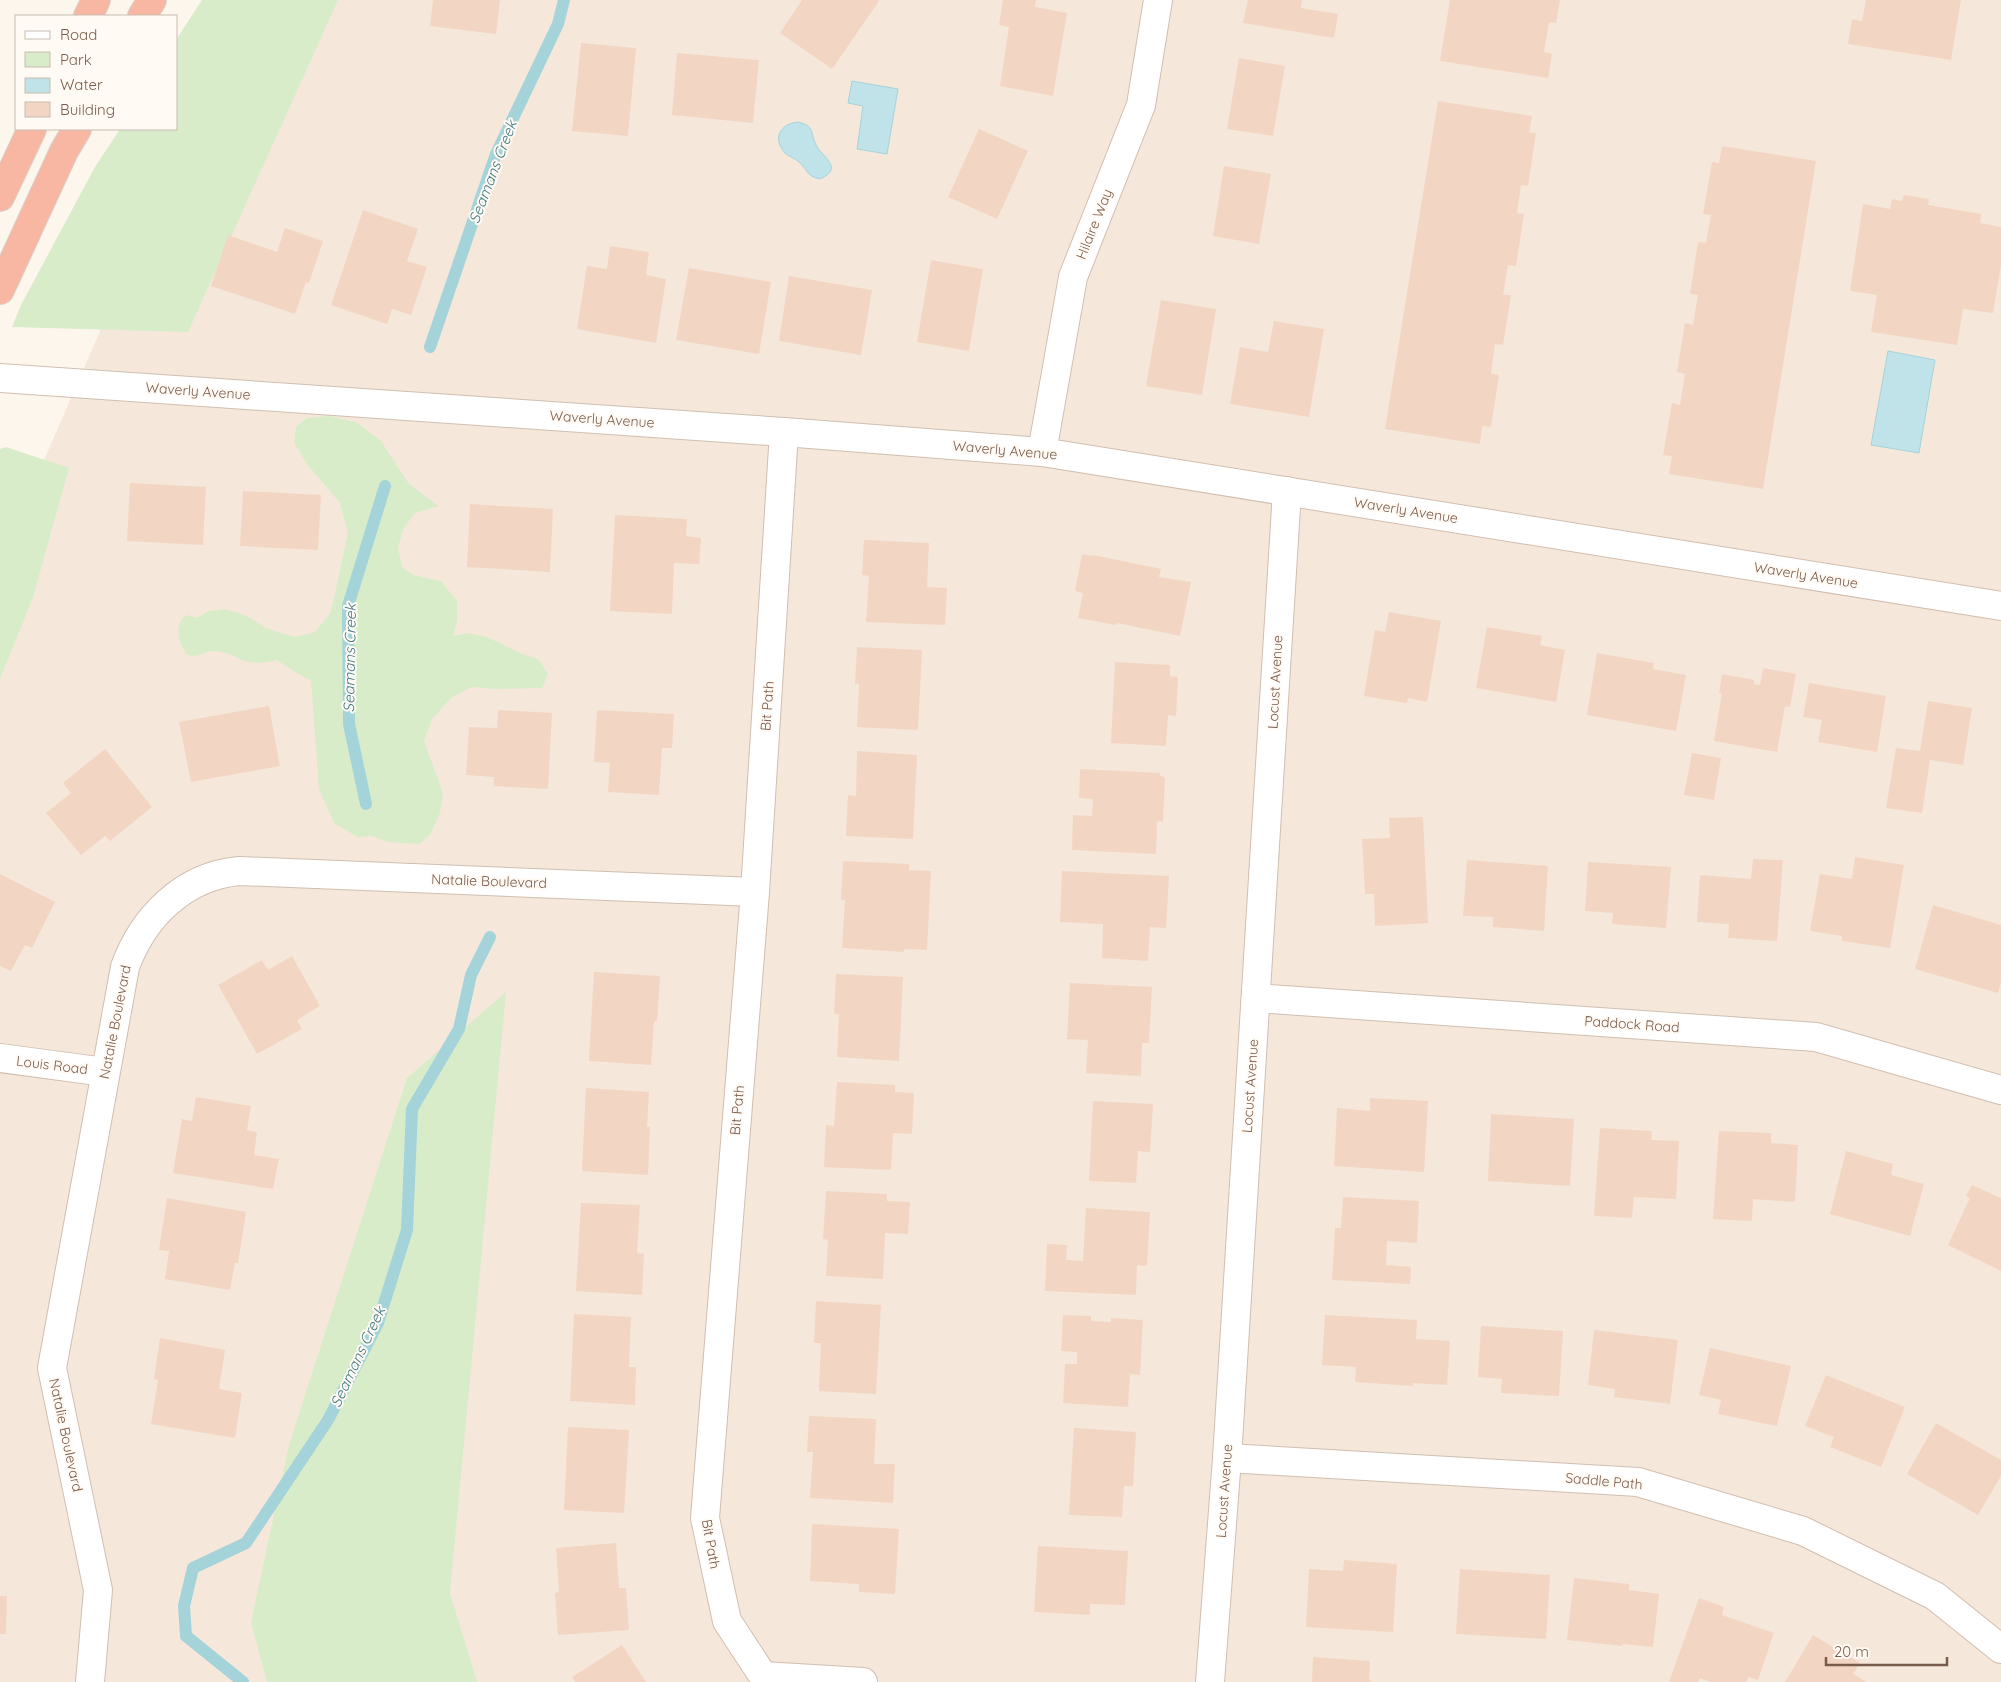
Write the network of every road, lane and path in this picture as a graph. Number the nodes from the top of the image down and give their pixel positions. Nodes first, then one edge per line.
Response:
1 (96, 0) edge
2 (152, 0) edge
3 (1158, 0) edge
4 (88, 15) edge
5 (143, 15) edge
6 (32, 130) edge
7 (76, 130) edge
8 (0, 197) edge
9 (0, 290) edge
10 (0, 378) edge
11 (784, 432) junction
12 (1042, 452) junction
13 (1287, 491) junction
14 (2001, 606) edge
15 (755, 892) junction
16 (1256, 998) junction
17 (0, 1058) edge
18 (104, 1072) junction
19 (2001, 1090) edge
20 (1227, 1458) junction
21 (2001, 1650) edge
22 (90, 1682) edge
23 (864, 1682) edge
24 (1210, 1682) edge

1 - 4 highway
2 - 5 highway
3 - 12 street, Hilaire Way
6 - 8 highway
7 - 9 highway
10 - 11 street, Waverly Avenue
11 - 12 street, Waverly Avenue
11 - 15 street, Bit Path
12 - 13 street, Waverly Avenue
13 - 14 street, Waverly Avenue
13 - 16 street, Locust Avenue
15 - 18 street, Natalie Boulevard
15 - 23 street, Bit Path
16 - 19 street, Paddock Road
16 - 20 street, Locust Avenue
17 - 18 street, Louis Road
18 - 22 street, Natalie Boulevard
20 - 21 street, Saddle Path
20 - 24 street, Locust Avenue

